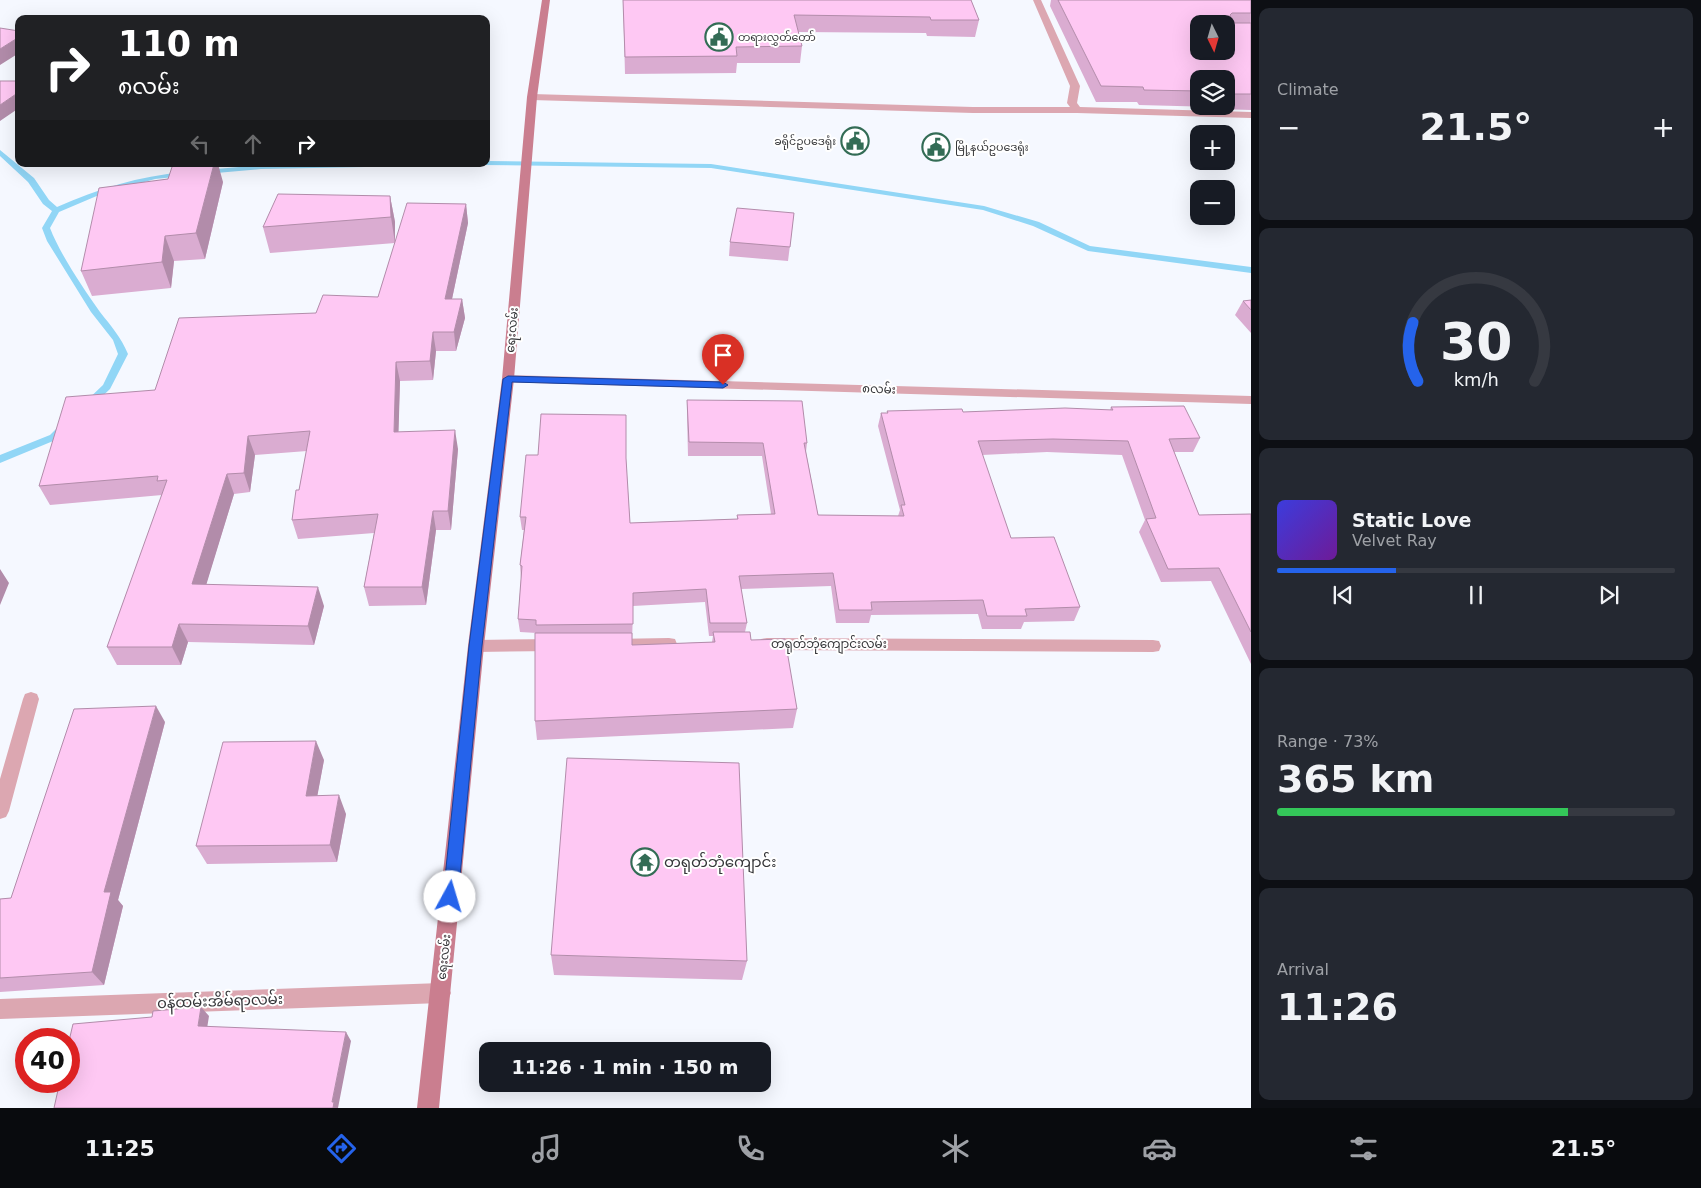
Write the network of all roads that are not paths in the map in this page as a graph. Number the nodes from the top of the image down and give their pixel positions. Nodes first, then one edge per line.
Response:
1 (546, 0) edge
2 (1037, 0) edge
3 (532, 97) junction
4 (1077, 110) junction
5 (1251, 115) edge
6 (508, 379) junction
7 (1251, 400) edge
8 (682, 644) edge
9 (751, 644) edge
10 (574, 645) edge
11 (594, 645) edge
12 (476, 646) junction
13 (1153, 646) dead end
14 (31, 699) dead end
15 (0, 811) edge
16 (441, 993) junction
17 (0, 1009) edge
18 (428, 1108) edge

1 - 3 street, ရေးလမ်း
2 - 4 street
3 - 4 street
3 - 6 street, ရေးလမ်း
4 - 5 street
6 - 7 street, ၈လမ်း
6 - 12 street, ရေးလမ်း
8 - 11 street
9 - 13 street, တရုတ်ဘုံကျောင်းလမ်း
10 - 12 street
12 - 16 street, ရေးလမ်း
14 - 15 street
16 - 17 street, ၀န်ထမ်းအိမ်ရာလမ်း
16 - 18 street, ရေးလမ်း

